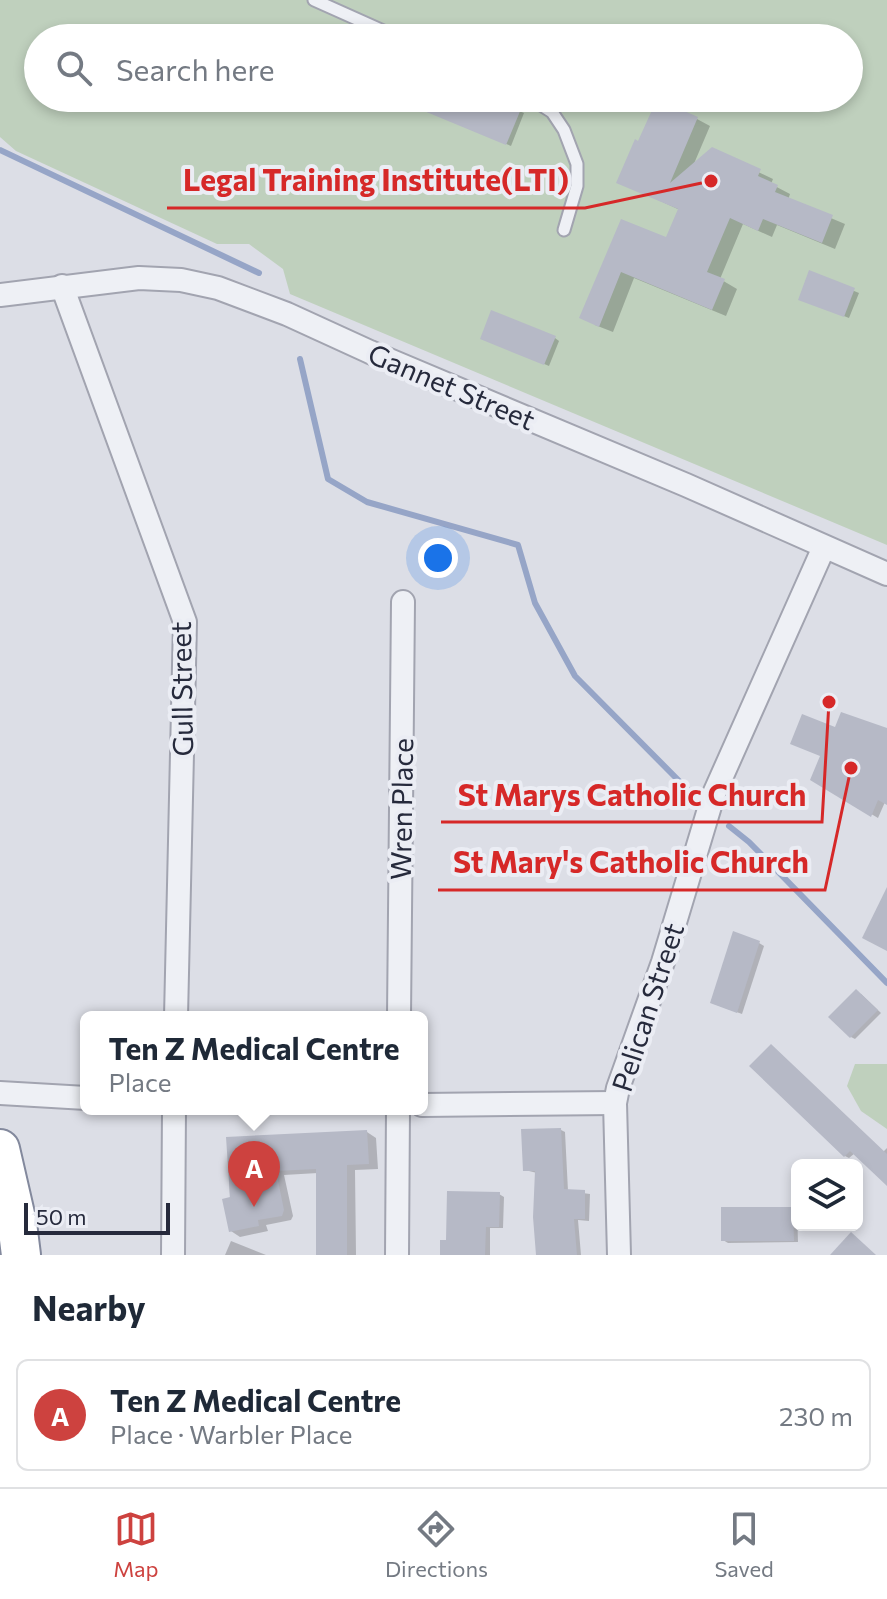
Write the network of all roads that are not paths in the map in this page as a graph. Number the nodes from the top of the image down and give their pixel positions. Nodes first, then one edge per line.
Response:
1 (314, 0) edge
2 (368, 24) edge
3 (552, 112) edge
4 (564, 230) dead end
5 (62, 286) junction
6 (0, 295) edge
7 (824, 547) junction
8 (887, 574) edge
9 (403, 602) dead end
10 (176, 1011) edge
11 (399, 1011) edge
12 (0, 1093) edge
13 (80, 1098) edge
14 (615, 1103) junction
15 (428, 1105) edge
16 (174, 1115) edge
17 (398, 1115) edge
18 (0, 1149) edge
19 (21, 1255) edge
20 (173, 1255) edge
21 (397, 1255) edge
22 (619, 1255) edge

1 - 2 lane
3 - 4 lane
5 - 6 street, Gannet Street
5 - 7 street, Gannet Street
5 - 10 street, Gull Street
7 - 8 street, Gannet Street
7 - 14 street, Pelican Street
9 - 11 street, Wren Place
12 - 13 street
14 - 15 street
14 - 22 street, Pelican Street
16 - 20 street
17 - 21 street
18 - 19 highway

